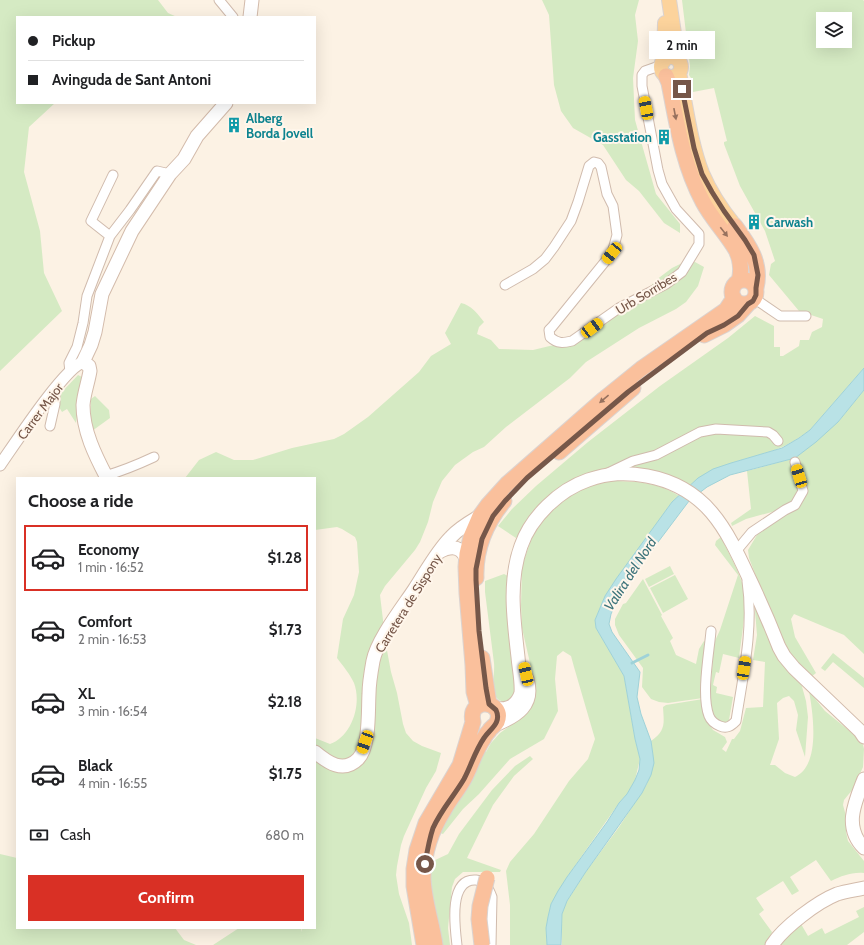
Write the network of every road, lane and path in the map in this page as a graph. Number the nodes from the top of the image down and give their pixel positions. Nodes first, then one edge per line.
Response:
1 (220, 0) edge
2 (252, 0) edge
3 (662, 0) edge
4 (669, 0) edge
5 (232, 16) edge
6 (250, 16) edge
7 (670, 67) junction
8 (225, 104) edge
9 (170, 174) junction
10 (113, 175) dead end
11 (735, 226) joint
12 (110, 236) junction
13 (739, 281) junction
14 (505, 285) dead end
15 (753, 297) junction
16 (734, 298) junction
17 (806, 316) dead end
18 (83, 362) junction
19 (70, 372) junction
20 (55, 389) junction
21 (50, 426) dead end
22 (778, 441) dead end
23 (154, 457) dead end
24 (795, 462) dead end
25 (0, 465) edge
26 (607, 474) junction
27 (106, 477) edge
28 (480, 516) junction
29 (469, 547) junction
30 (735, 547) junction
31 (442, 548) junction
32 (471, 566) junction
33 (746, 570) junction
34 (514, 620) junction
35 (711, 631) dead end
36 (484, 702) junction
37 (493, 727) junction
38 (471, 728) junction
39 (864, 737) edge
40 (316, 753) edge
41 (864, 779) edge
42 (864, 848) edge
43 (487, 878) dead end
44 (864, 888) edge
45 (424, 945) edge
46 (435, 945) edge
47 (457, 945) edge
48 (482, 945) edge
49 (491, 945) edge
50 (772, 945) edge

1 - 5 street
2 - 6 main road
3 - 7 main road
4 - 7 main road
7 - 11 main road
7 -> 13 highway
7 - 14 street, Urb Sorribes
8 - 9 main road
9 - 12 street
9 - 18 main road
10 - 12 street
11 - 15 highway
12 - 19 street
13 - 15 highway
13 - 16 highway
15 - 16 highway
15 - 17 street
15 - 32 highway
16 -> 28 highway
18 - 19 street, Carrer Major
18 - 27 main road
19 - 20 street, Carrer Major
20 - 21 street
20 - 25 street, Carrer Major
22 - 26 street
23 - 27 street
24 - 30 street
26 - 30 main road
26 - 34 main road
28 - 29 highway
28 - 31 main road
29 - 31 main road
29 - 32 highway
30 - 33 main road
31 - 32 main road, Carretera de Sispony
31 - 40 main road, Carretera de Sispony
32 - 36 highway
33 - 35 street
33 - 39 main road
34 - 36 main road
34 - 37 main road
36 - 37 highway
36 - 38 highway
37 - 38 highway
37 - 46 highway
38 - 45 highway
41 - 42 main road
43 - 48 highway, bridge
44 - 50 main road
47 - 49 street

